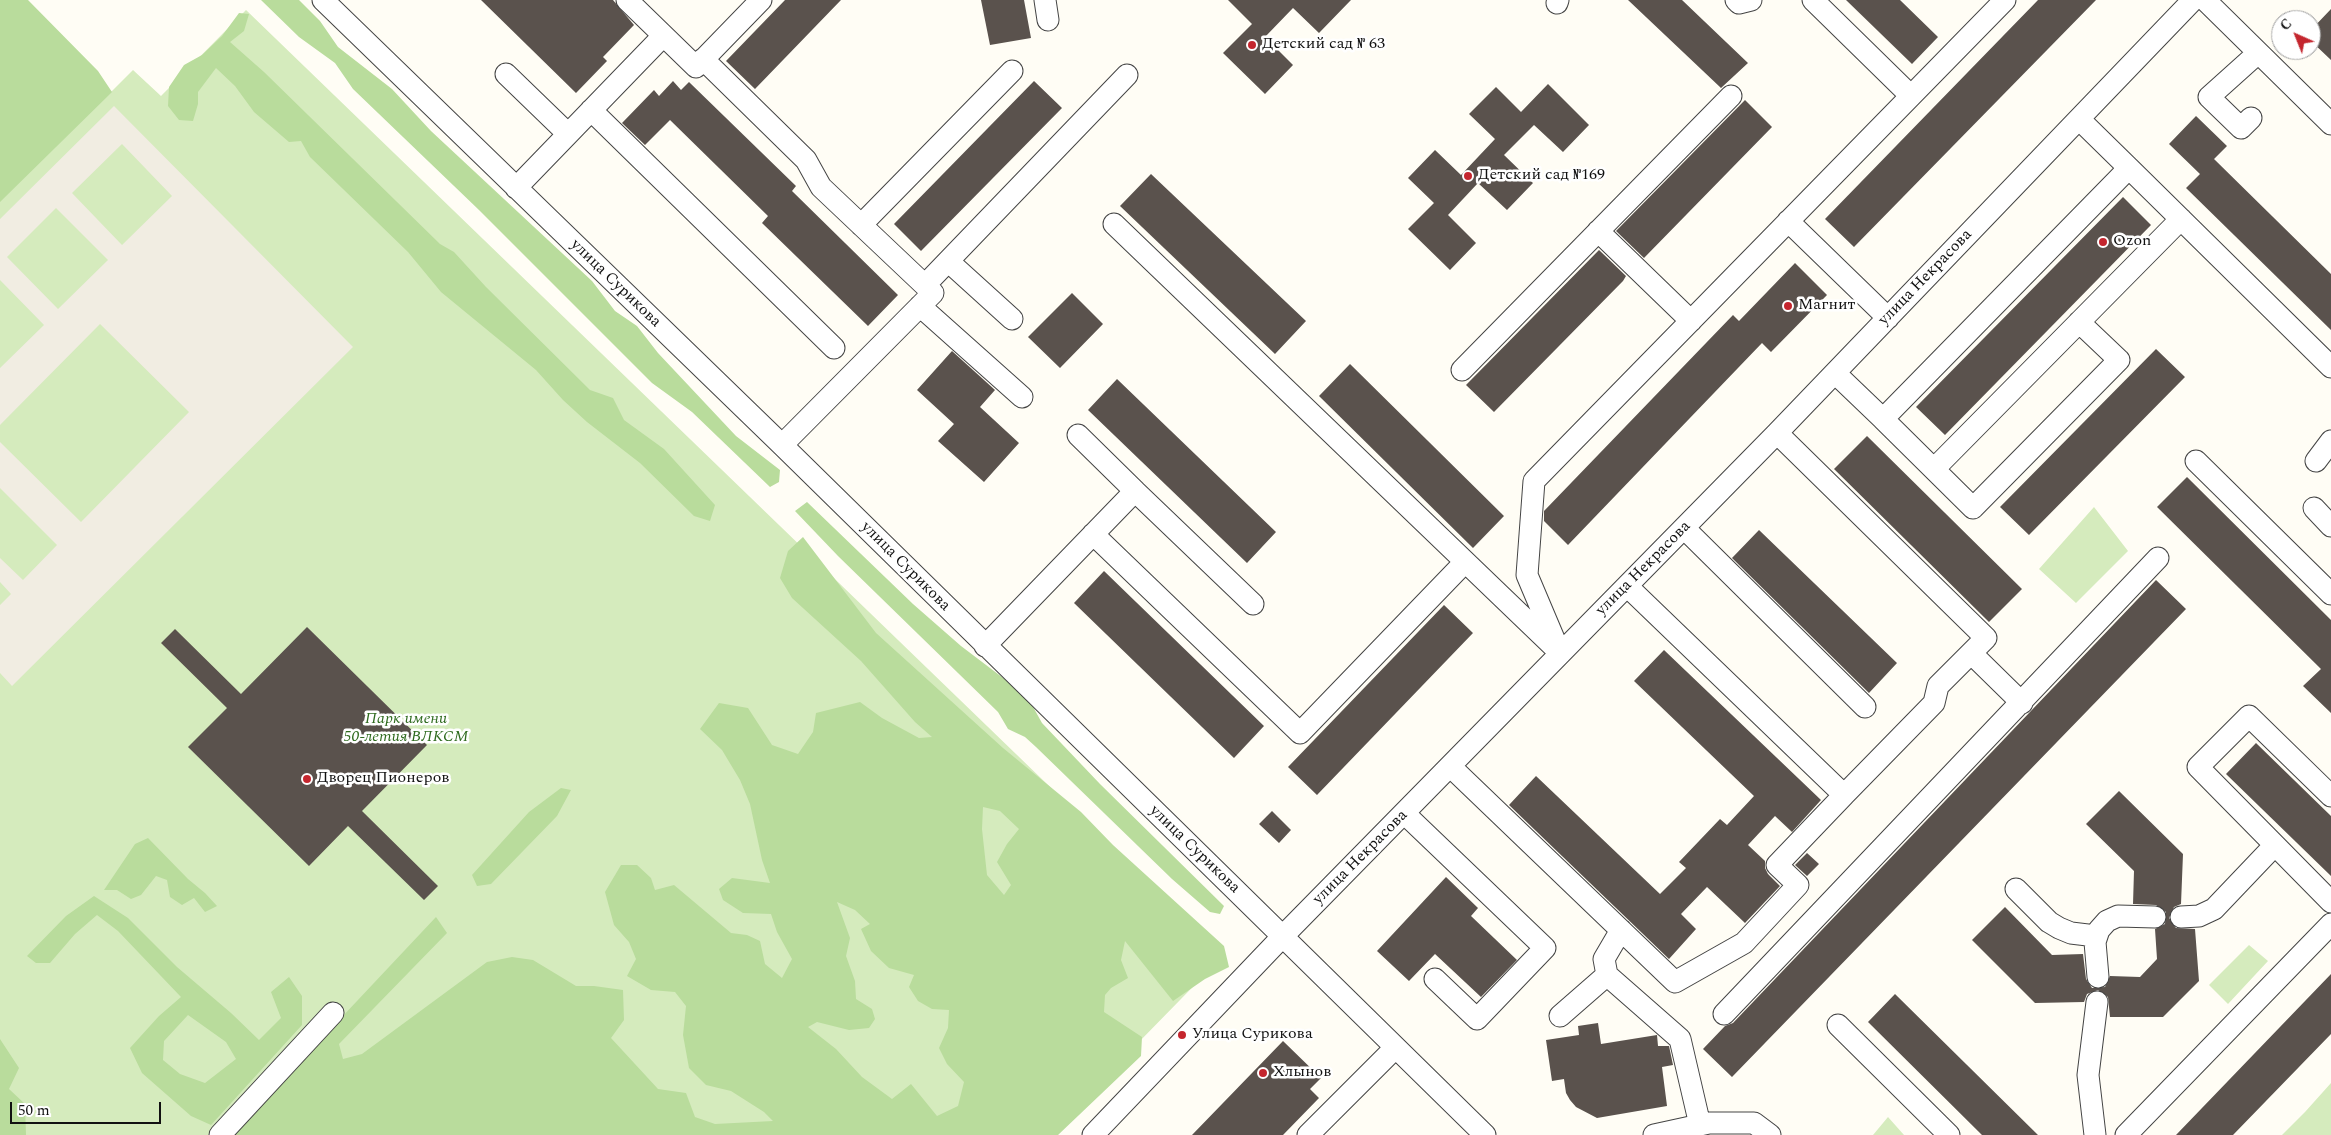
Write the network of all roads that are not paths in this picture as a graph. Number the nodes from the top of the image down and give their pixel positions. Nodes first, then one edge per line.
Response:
1 (323, 0) edge
2 (627, 0) edge
3 (761, 0) edge
4 (1736, 0) edge
5 (1751, 0) edge
6 (1813, 0) edge
7 (2005, 0) edge
8 (2192, 0) edge
9 (2205, 0) edge
10 (664, 36) junction
11 (2258, 53) junction
12 (704, 59) junction
13 (1012, 71) dead end
14 (506, 74) dead end
15 (1127, 75) dead end
16 (1731, 96) dead end
17 (1911, 96) junction
18 (591, 110) junction
19 (2251, 118) dead end
20 (2079, 119) junction
21 (2331, 124) edge
22 (568, 134) junction
23 (2129, 168) junction
24 (516, 188) junction
25 (2180, 219) junction
26 (1788, 222) junction
27 (1114, 224) dead end
28 (861, 225) junction
29 (1598, 231) junction
30 (948, 260) junction
31 (925, 285) junction
32 (920, 306) junction
33 (1888, 318) junction
34 (1012, 319) dead end
35 (1690, 321) junction
36 (2079, 322) junction
37 (834, 348) dead end
38 (2331, 367) edge
39 (1462, 370) dead end
40 (1835, 372) junction
41 (1022, 397) dead end
42 (1883, 419) junction
43 (1777, 433) junction
44 (1078, 435) dead end
45 (2331, 441) edge
46 (782, 445) junction
47 (2196, 461) dead end
48 (2316, 461) dead end
49 (1934, 469) junction
50 (1135, 491) junction
51 (2314, 508) dead end
52 (2331, 526) edge
53 (1684, 528) junction
54 (1093, 534) junction
55 (2158, 558) dead end
56 (1465, 562) junction
57 (1627, 586) junction
58 (2331, 594) edge
59 (1253, 604) dead end
60 (984, 646) junction
61 (1560, 653) junction
62 (1971, 653) junction
63 (2022, 703) junction
64 (1865, 707) dead end
65 (1451, 766) junction
66 (1844, 795) junction
67 (2331, 796) edge
68 (1405, 814) junction
69 (2274, 846) junction
70 (2016, 889) dead end
71 (2331, 902) edge
72 (2155, 917) dead end
73 (2181, 917) dead end
74 (2331, 924) edge
75 (1621, 930) junction
76 (2096, 936) junction
77 (1282, 937) junction
78 (1607, 975) junction
79 (2098, 977) dead end
80 (1435, 979) dead end
81 (2097, 1002) dead end
82 (333, 1013) dead end
83 (1724, 1014) dead end
84 (1560, 1016) dead end
85 (1838, 1025) dead end
86 (1395, 1048) junction
87 (1700, 1125) junction
88 (220, 1135) edge
89 (1093, 1135) edge
90 (1308, 1135) edge
91 (1485, 1135) edge
92 (1654, 1135) edge
93 (1770, 1135) edge
94 (1949, 1135) edge
95 (2095, 1135) edge
96 (2126, 1135) edge

1 - 24 street, улица Сурикова
2 - 10 street
3 - 12 street
4 - 5 street
6 - 17 street
7 - 17 street
8 - 20 street, улица Некрасова
9 - 11 street
10 - 12 street
10 - 18 street
11 - 19 street
11 - 21 street
12 - 28 street
13 - 28 street
14 - 22 street
15 - 30 street
16 - 29 street
17 - 26 street
18 - 22 street
18 - 37 street
20 - 23 street
20 - 33 street, улица Некрасова
22 - 24 street
23 - 25 street
23 - 42 street
24 - 46 street, улица Сурикова
25 - 36 street
25 - 38 street
26 - 33 street
26 - 35 street
27 - 56 street
28 - 31 street
29 - 35 street
29 - 39 street
30 - 31 street
30 - 34 street
31 - 32 street
32 - 41 street
32 - 46 street
33 - 40 street, улица Некрасова
35 - 61 street
36 - 49 street
36 - 49 street
40 - 42 street
40 - 43 street, улица Некрасова
42 - 49 street
43 - 53 street, улица Некрасова
43 - 62 street
44 - 50 street
45 - 48 street
46 - 60 street, улица Сурикова
47 - 58 street
50 - 54 street
50 - 59 street
51 - 52 street
53 - 57 street, улица Некрасова
53 - 64 street
54 - 56 street
54 - 60 street
55 - 63 street
56 - 61 street
57 - 61 street, улица Некрасова
57 - 66 street
60 - 77 street, улица Сурикова
61 - 65 street, улица Некрасова
62 - 63 street
62 - 66 street
63 - 83 street
65 - 68 street, улица Некрасова
65 - 75 street
66 - 75 street
67 - 69 street
68 - 77 street, улица Некрасова
68 - 80 street
69 - 71 street
69 - 73 street
70 - 76 street
72 - 76 street
74 - 96 street
75 - 78 street
76 - 79 street
77 - 86 street, улица Сурикова
77 - 89 street, улица Некрасова
78 - 84 street
78 - 87 street
81 - 95 street
82 - 88 street
85 - 94 street
86 - 90 street
86 - 91 street, улица Сурикова
87 - 92 street
87 - 93 street

